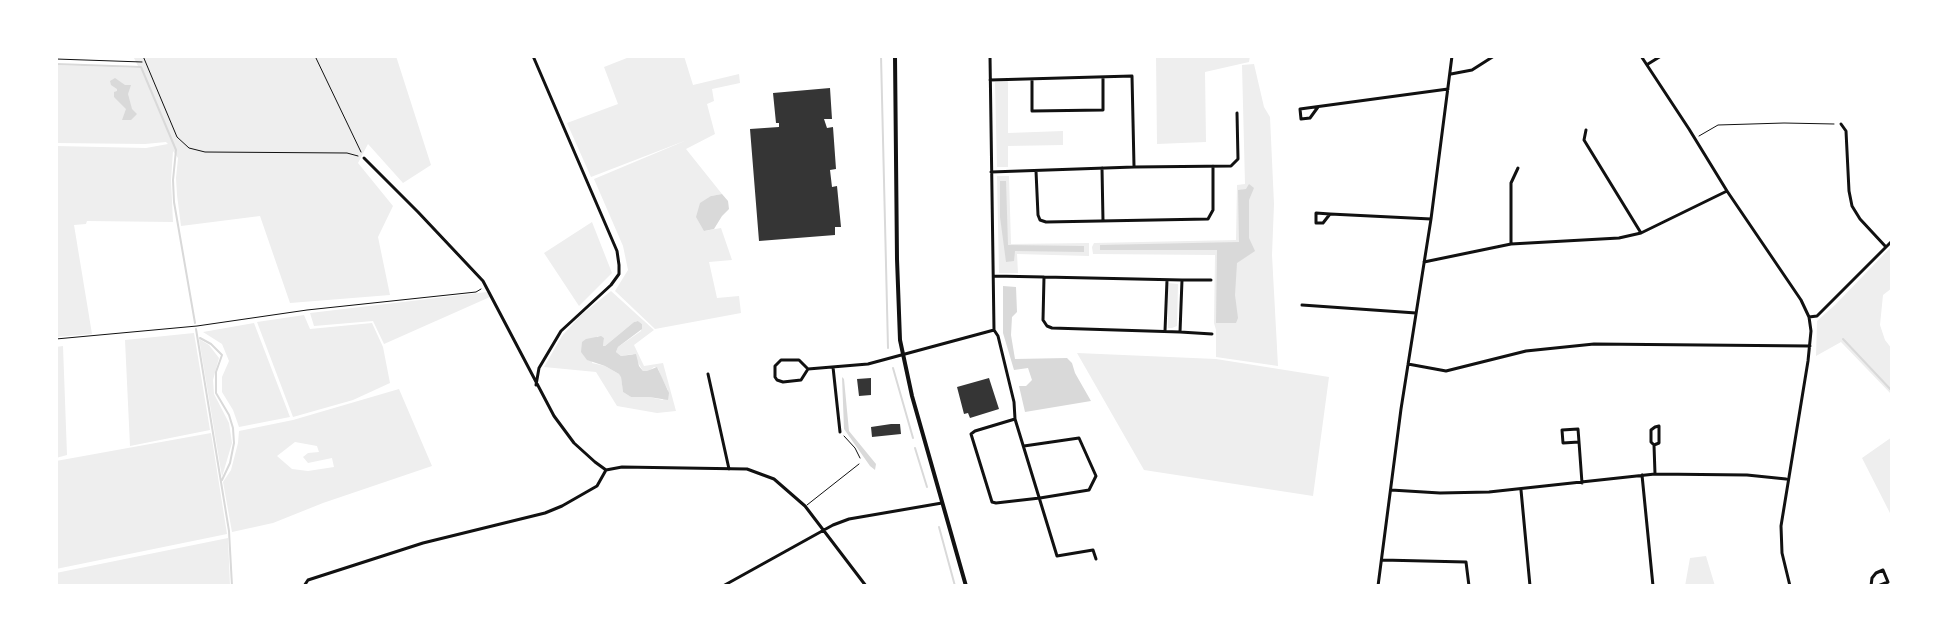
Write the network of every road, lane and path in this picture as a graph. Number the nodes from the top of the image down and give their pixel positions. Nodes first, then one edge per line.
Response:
1 (143, 56) edge
2 (315, 56) edge
3 (533, 56) edge
4 (895, 56) edge
5 (990, 56) edge
6 (1452, 56) edge
7 (1494, 56) edge
8 (1641, 56) edge
9 (1661, 56) edge
10 (56, 59) edge
11 (145, 62) junction
12 (1646, 65) junction
13 (1451, 74) junction
14 (1103, 77) junction
15 (1032, 79) junction
16 (990, 80) junction
17 (1448, 89) junction
18 (1318, 107) dead end
19 (1237, 113) dead end
20 (1841, 124) joint
21 (1586, 130) dead end
22 (1695, 138) junction
23 (364, 158) junction
24 (1213, 166) junction
25 (1102, 167) junction
26 (1134, 167) junction
27 (1518, 168) dead end
28 (1036, 170) junction
29 (991, 172) junction
30 (1727, 191) junction
31 (1330, 214) dead end
32 (1431, 219) junction
33 (1103, 221) junction
34 (1641, 233) junction
35 (1892, 241) edge
36 (1511, 244) junction
37 (1886, 247) junction
38 (1424, 262) junction
39 (994, 276) junction
40 (1044, 277) junction
41 (1167, 280) junction
42 (1182, 280) junction
43 (1211, 280) dead end
44 (486, 286) junction
45 (1302, 305) dead end
46 (1416, 313) junction
47 (1809, 317) junction
48 (994, 330) junction
49 (1165, 331) junction
50 (1180, 332) junction
51 (1212, 334) dead end
52 (56, 339) edge
53 (1810, 346) junction
54 (903, 355) junction
55 (1408, 364) junction
56 (833, 367) junction
57 (808, 369) junction
58 (708, 374) dead end
59 (536, 385) junction
60 (1015, 419) junction
61 (840, 432) joint
62 (1579, 442) junction
63 (1654, 445) dead end
64 (1024, 446) junction
65 (859, 464) joint
66 (729, 469) junction
67 (606, 470) junction
68 (1655, 474) junction
69 (1642, 475) junction
70 (1788, 479) junction
71 (1582, 483) junction
72 (1391, 490) junction
73 (1521, 490) junction
74 (1040, 498) junction
75 (942, 503) junction
76 (805, 506) junction
77 (824, 531) junction
78 (1096, 559) dead end
79 (1382, 560) junction
80 (304, 586) edge
81 (723, 586) edge
82 (866, 586) edge
83 (966, 586) edge
84 (1378, 586) edge
85 (1469, 586) edge
86 (1530, 586) edge
87 (1653, 586) edge
88 (1790, 586) edge
89 (1871, 586) edge
90 (1878, 586) edge

1 - 11 path
2 - 23 path
3 - 59 street
4 - 54 main road
5 - 16 street
6 - 13 street
7 - 13 street
8 - 12 street
9 - 12 street
10 - 11 path
11 - 23 path
12 - 22 street
13 - 17 street
14 - 15 street
14 - 15 street
14 - 26 street
15 - 16 street
16 - 29 street
17 - 18 street
17 - 32 street
19 - 24 street
20 - 22 path
20 - 37 street
21 - 34 street
22 - 30 street
23 - 44 street
24 - 26 street
24 - 33 street
25 - 26 street
25 - 28 street
25 - 33 street
27 - 36 street
28 - 29 street
28 - 33 street
29 - 39 street
30 - 34 street
30 - 47 street
31 - 32 street
32 - 38 street
34 - 36 street
35 - 37 street
36 - 38 street
37 - 47 street
38 - 46 street
39 - 40 street
39 - 48 street
40 - 41 street
40 - 49 street
41 - 42 street
41 - 49 street
42 - 43 street
42 - 50 street
44 - 52 path
44 - 59 street
45 - 46 street
46 - 55 street
47 - 53 street
48 - 54 street
48 - 60 street
49 - 50 street
50 - 51 street
53 - 55 street
53 - 70 street
54 - 56 street
54 - 75 main road
55 - 72 street
56 - 57 street
56 - 61 street
57 - 57 street
58 - 66 street
59 - 67 street
60 - 64 street
60 - 74 street
61 - 65 path
62 - 62 street
62 - 71 street
63 - 68 street
64 - 74 street
64 - 74 street
65 - 76 lane
66 - 67 street
66 - 76 street
67 - 80 street
68 - 69 street
68 - 70 street
69 - 71 street
69 - 87 street
70 - 88 street
71 - 73 street
72 - 73 street
72 - 79 street
73 - 86 street
74 - 78 street
75 - 77 street
75 - 83 main road
76 - 77 street
77 - 81 street
77 - 82 street
79 - 84 street
79 - 85 street
89 - 90 street

